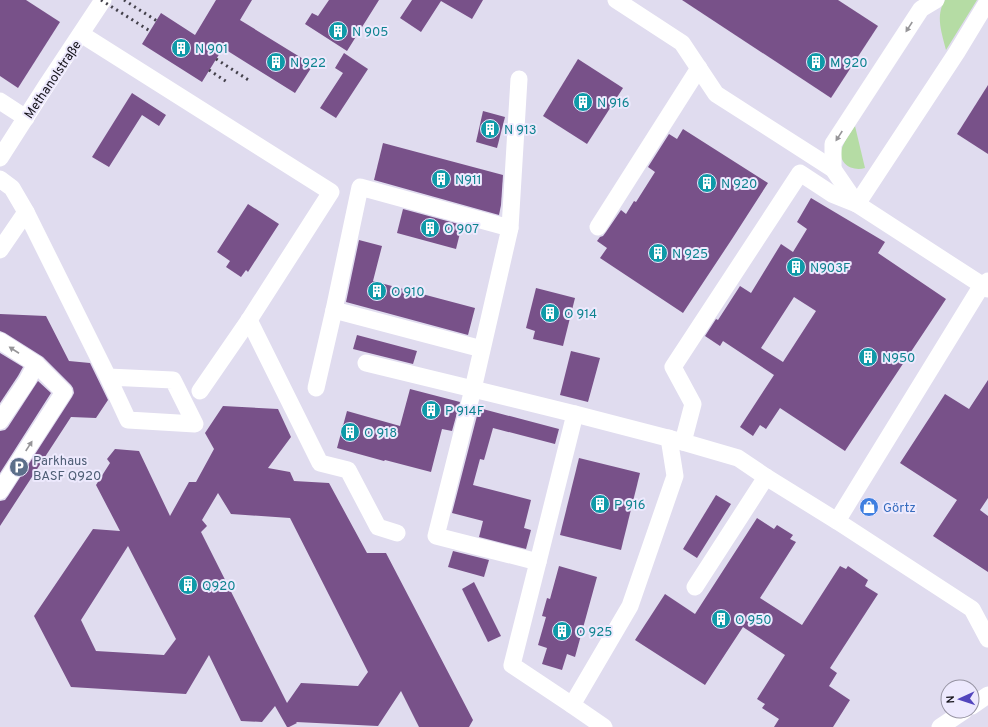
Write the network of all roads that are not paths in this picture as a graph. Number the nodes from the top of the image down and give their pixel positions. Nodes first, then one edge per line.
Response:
1 (104, 0) edge
2 (616, 0) edge
3 (936, 0) edge
4 (988, 1) edge
5 (81, 34) junction
6 (699, 68) junction
7 (519, 79) dead end
8 (0, 101) edge
9 (26, 118) junction
10 (0, 158) edge
11 (833, 169) junction
12 (0, 179) edge
13 (857, 204) junction
14 (26, 212) junction
15 (598, 227) dead end
16 (510, 228) junction
17 (0, 250) edge
18 (986, 285) edge
19 (334, 310) junction
20 (249, 320) junction
21 (0, 341) edge
22 (482, 348) junction
23 (36, 364) junction
24 (366, 364) dead end
25 (108, 377) junction
26 (316, 388) dead end
27 (473, 389) junction
28 (200, 391) dead end
29 (575, 414) junction
30 (0, 421) edge
31 (676, 440) junction
32 (766, 477) junction
33 (0, 491) edge
34 (837, 521) junction
35 (397, 533) dead end
36 (538, 562) junction
37 (695, 588) dead end
38 (988, 639) edge
39 (572, 705) junction
40 (952, 719) edge
41 (604, 727) edge
42 (940, 727) edge

1 - 5 street, Methanolstraße
2 - 6 street
3 -> 11 street
4 - 13 street
5 - 9 street, Methanolstraße
5 - 20 street
6 - 11 street
6 - 15 street
7 - 16 street
8 - 9 street
9 - 10 street, Methanolstraße
11 - 13 street
12 - 14 street
13 - 18 street
13 - 31 street
14 - 17 street
14 - 25 street
16 - 19 street
16 - 22 street
18 - 34 street
19 - 22 street
19 - 26 street
20 - 28 street
20 - 35 street
23 -> 21 street
22 - 27 street
23 - 30 street
33 -> 23 street
24 - 27 street
25 - 25 street
27 - 29 street
27 - 36 street
29 - 31 street
29 - 36 street
31 - 32 street
31 - 39 street
32 - 34 street
32 - 37 street
34 - 38 street
36 - 39 street
39 - 41 street
40 - 42 street

